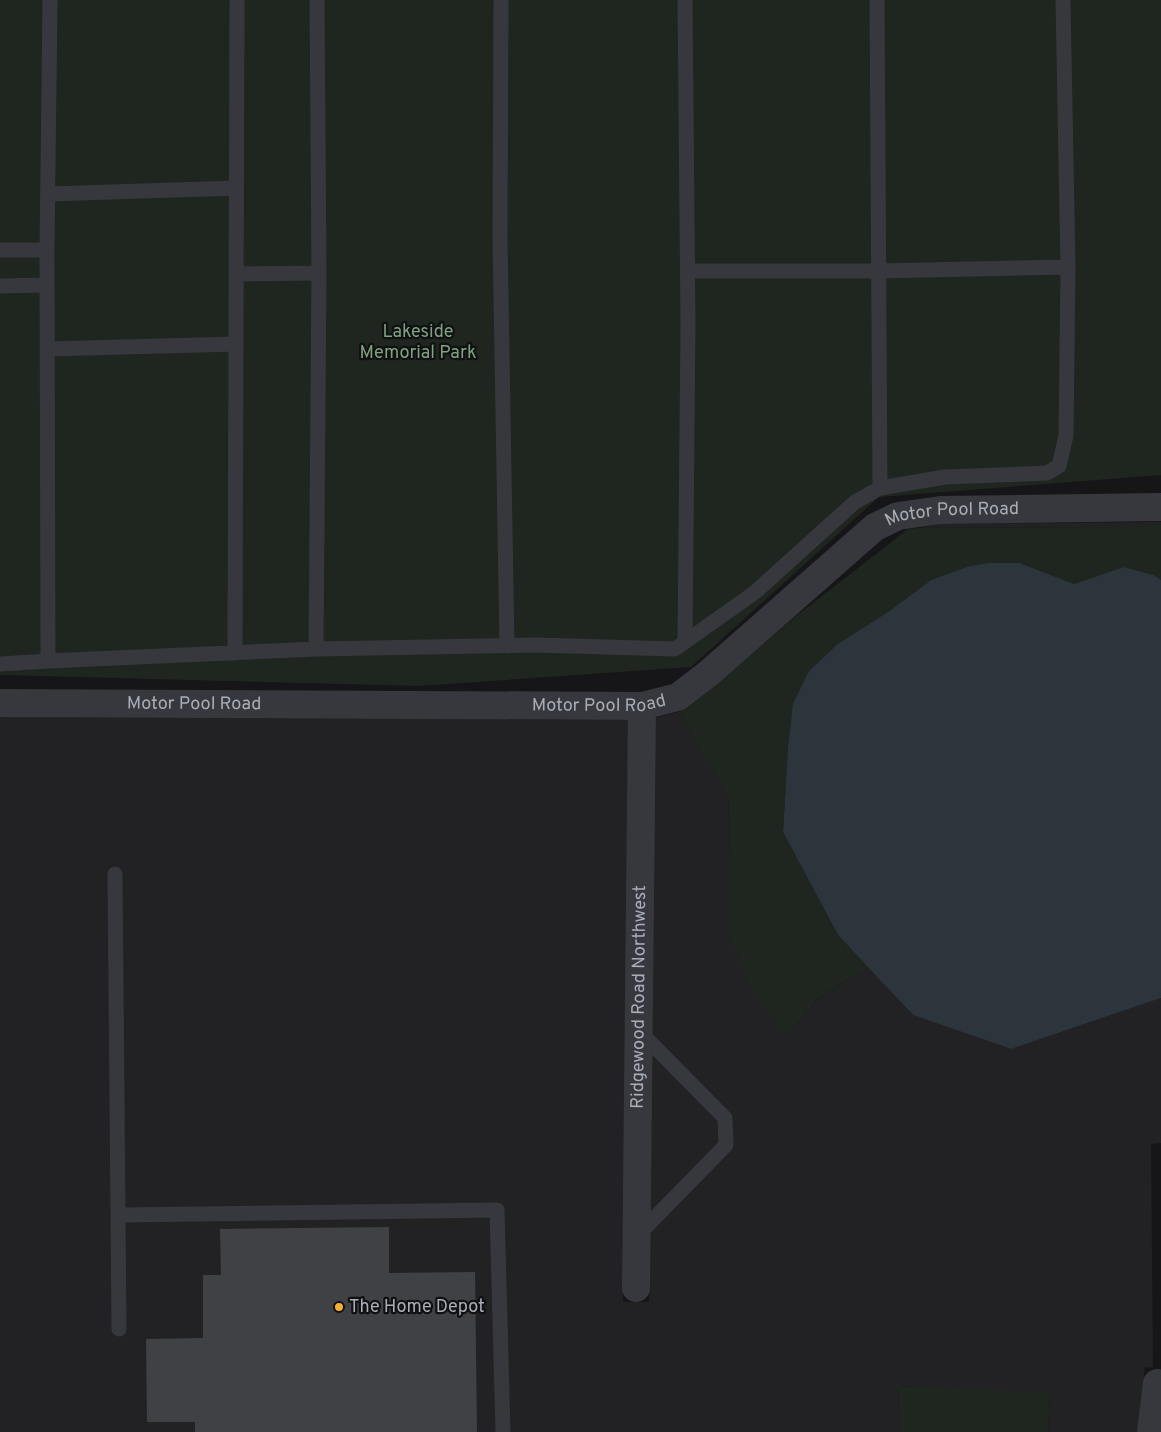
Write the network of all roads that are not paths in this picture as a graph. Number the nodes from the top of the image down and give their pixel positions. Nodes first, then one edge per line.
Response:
1 (50, 0) edge
2 (237, 0) edge
3 (317, 0) edge
4 (501, 0) edge
5 (685, 0) edge
6 (876, 0) edge
7 (1063, 0) edge
8 (236, 188) junction
9 (48, 194) junction
10 (0, 250) edge
11 (47, 250) junction
12 (1068, 267) junction
13 (688, 271) junction
14 (878, 271) junction
15 (319, 273) junction
16 (236, 274) junction
17 (47, 285) junction
18 (0, 286) edge
19 (236, 344) junction
20 (48, 348) junction
21 (880, 488) junction
22 (1161, 507) edge
23 (685, 642) junction
24 (507, 646) junction
25 (316, 649) junction
26 (235, 653) junction
27 (48, 661) junction
28 (0, 664) edge
29 (0, 703) edge
30 (642, 706) junction
31 (115, 874) dead end
32 (639, 1032) junction
33 (118, 1215) junction
34 (637, 1236) junction
35 (636, 1288) dead end
36 (119, 1329) dead end
37 (1157, 1383) dead end
38 (503, 1432) edge
39 (1151, 1432) edge

1 - 9 lane
2 - 8 lane
3 - 15 lane
4 - 24 lane
5 - 13 lane
6 - 14 lane
7 - 12 lane
8 - 9 lane
8 - 16 lane
9 - 11 lane
10 - 11 lane
11 - 17 lane
12 - 14 lane
12 - 21 lane
13 - 14 lane
13 - 23 lane
14 - 21 lane
15 - 16 lane
15 - 25 lane
16 - 19 lane
17 - 18 lane
17 - 20 lane
19 - 20 lane
19 - 26 lane
20 - 27 lane
21 - 23 lane
22 - 30 street, Motor Pool Road
23 - 24 lane
24 - 25 lane
25 - 26 lane
26 - 27 lane
27 - 28 lane
29 - 30 street, Motor Pool Road
30 - 32 street, Ridgewood Road Northwest
31 - 33 lane
32 - 34 street, Ridgewood Road Northwest
32 - 34 lane
33 - 36 lane
33 - 38 lane
34 - 35 street, Ridgewood Road Northwest
37 - 39 street

